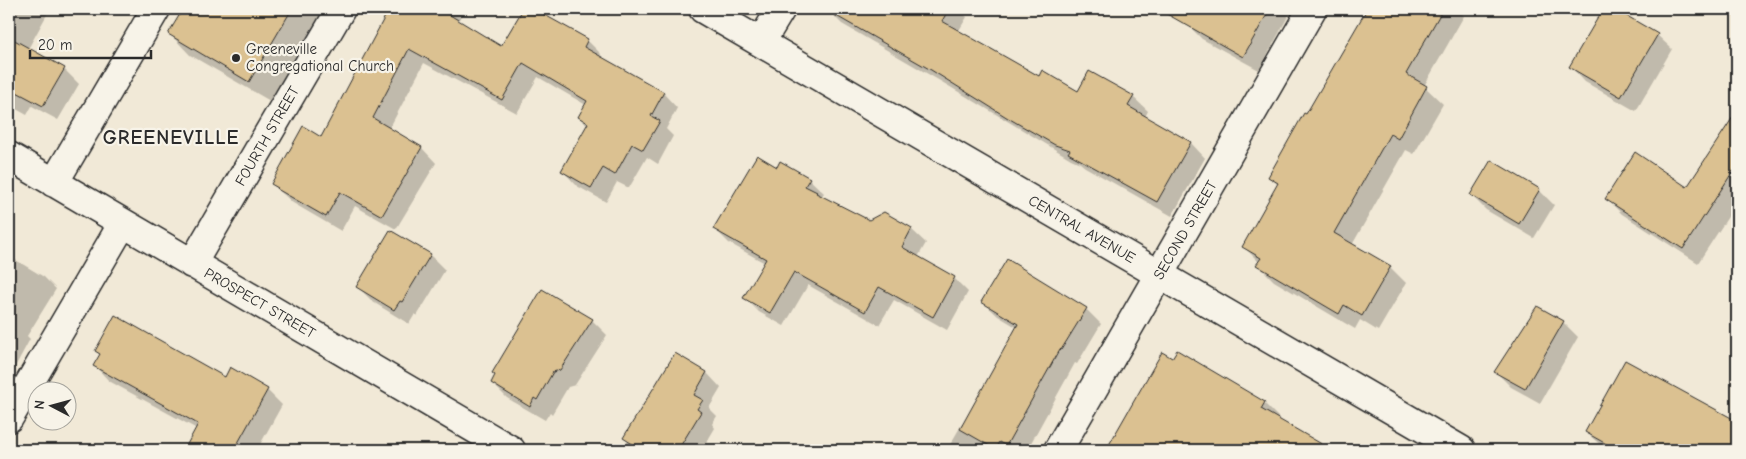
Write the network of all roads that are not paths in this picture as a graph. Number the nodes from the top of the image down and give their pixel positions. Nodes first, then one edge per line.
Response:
1 (156, 9) edge
2 (341, 9) edge
3 (704, 9) edge
4 (781, 9) edge
5 (1312, 9) edge
6 (761, 42) junction
7 (9, 156) edge
8 (54, 182) junction
9 (123, 223) junction
10 (192, 264) junction
11 (1160, 274) junction
12 (9, 418) edge
13 (511, 450) edge
14 (1058, 450) edge
15 (1461, 450) edge

1 - 8 street
2 - 10 street, FOURTH STREET
3 - 6 street, CENTRAL AVENUE
4 - 6 street
5 - 11 street, SECOND STREET
6 - 11 street, CENTRAL AVENUE
7 - 8 street, PROSPECT STREET
8 - 9 street, PROSPECT STREET
9 - 10 street, PROSPECT STREET
9 - 12 street
10 - 13 street, PROSPECT STREET
11 - 14 street, SECOND STREET
11 - 15 street, CENTRAL AVENUE

